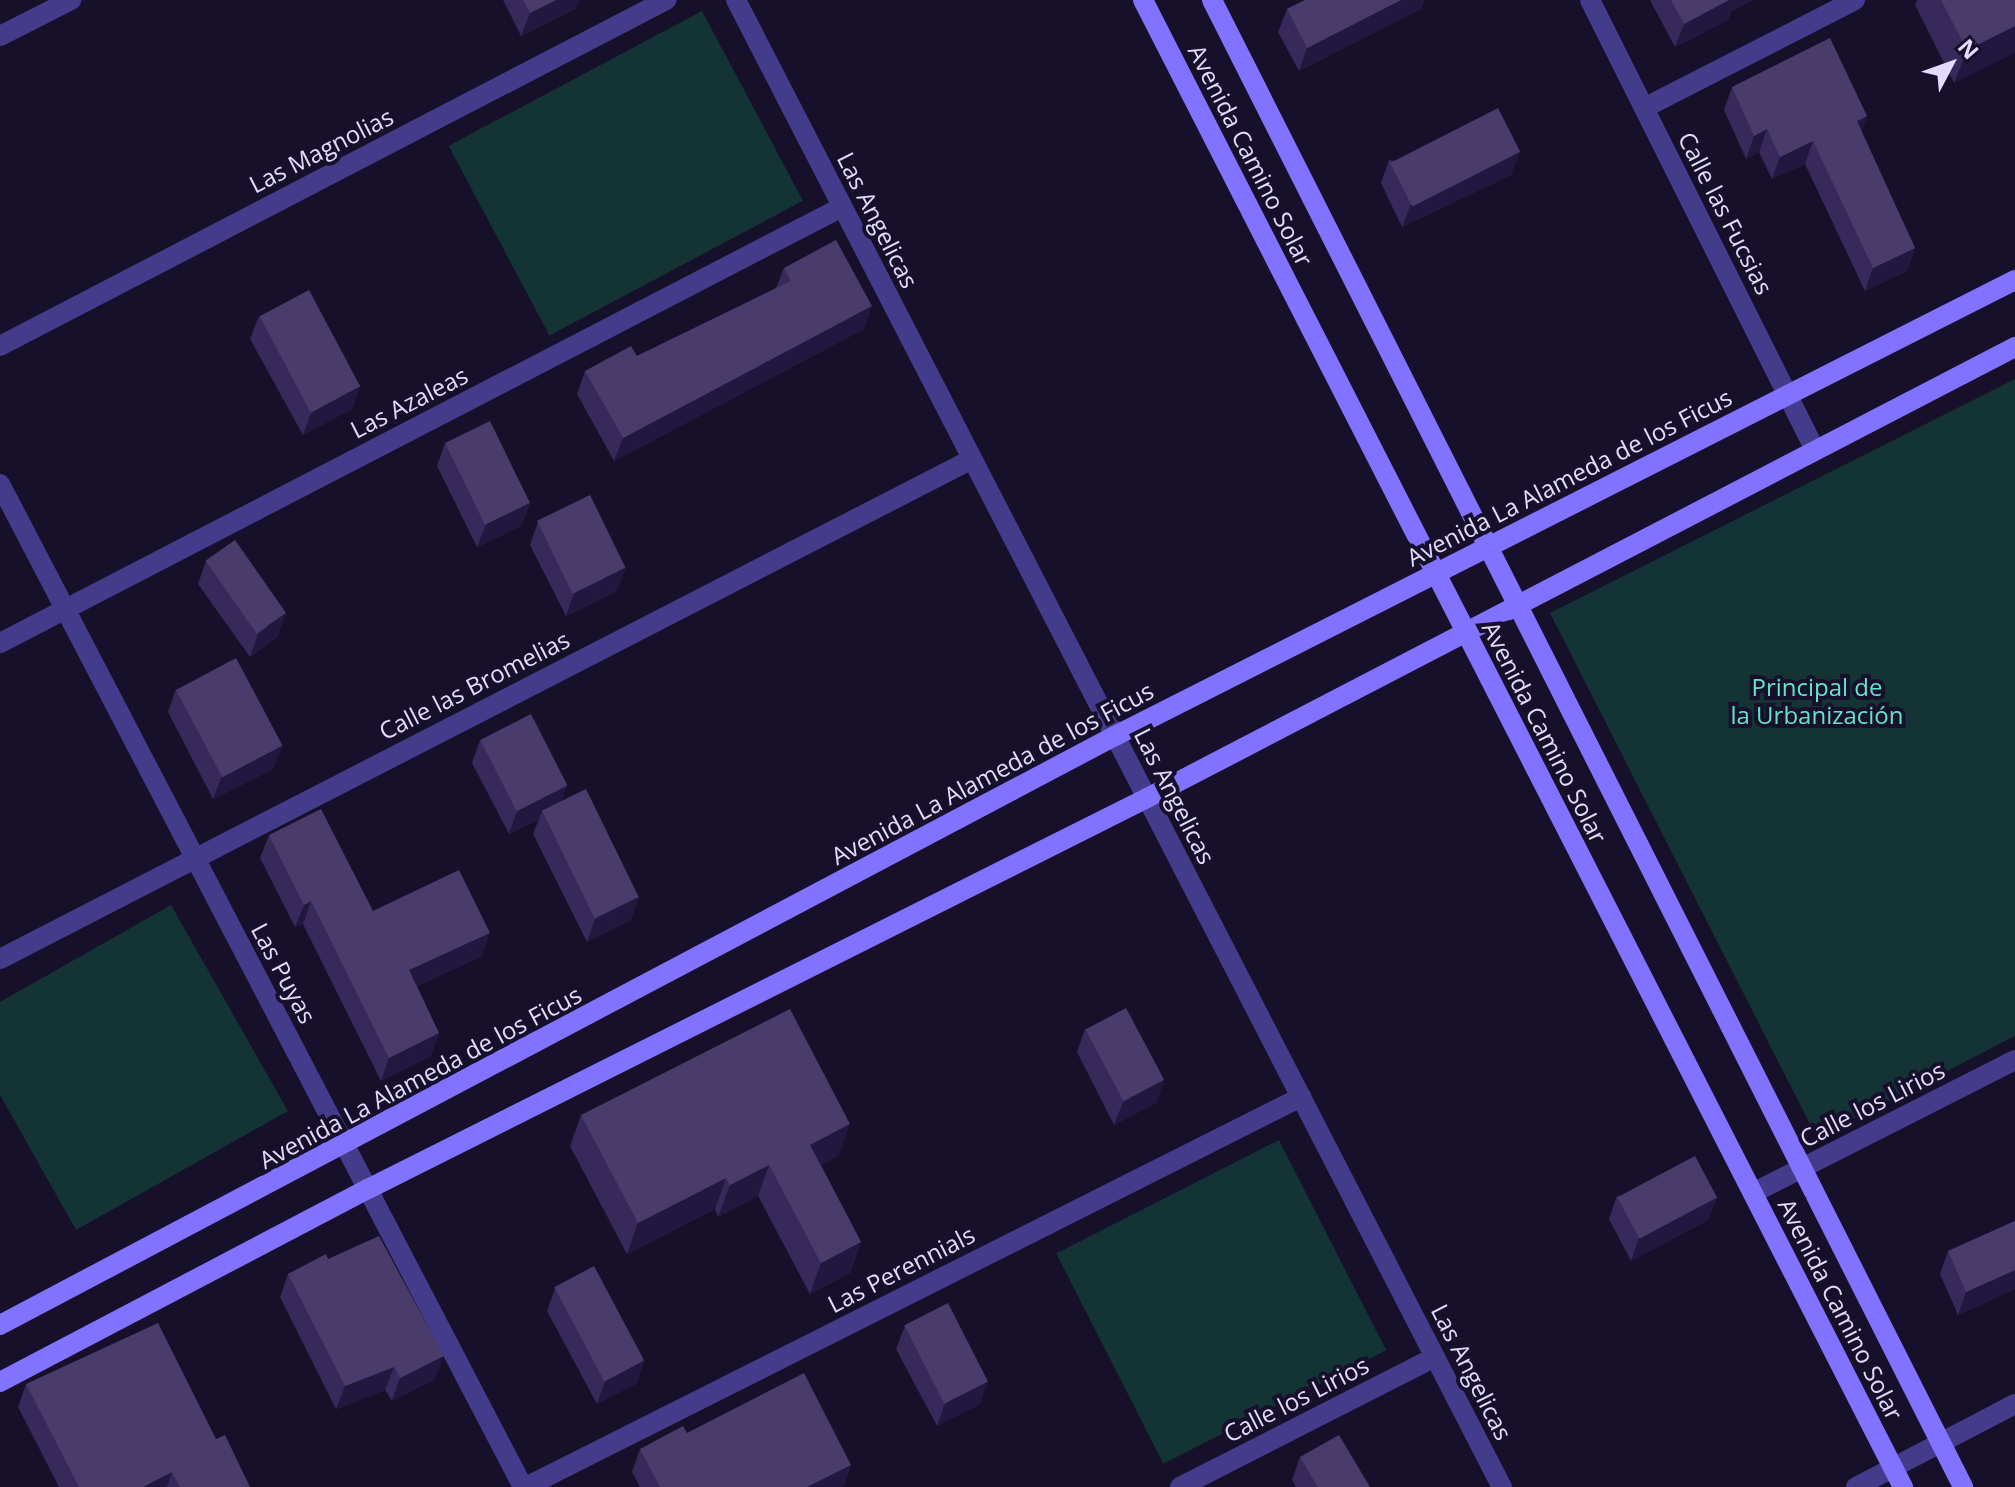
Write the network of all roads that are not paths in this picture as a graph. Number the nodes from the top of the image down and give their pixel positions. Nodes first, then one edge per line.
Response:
1 (71, 0) edge
2 (666, 0) edge
3 (736, 0) edge
4 (1143, 0) edge
5 (1212, 0) edge
6 (1590, 0) edge
7 (1855, 0) edge
8 (0, 36) edge
9 (1644, 108) junction
10 (842, 207) junction
11 (2015, 280) edge
12 (0, 346) edge
13 (2015, 347) edge
14 (1787, 395) junction
15 (1815, 450) junction
16 (972, 459) junction
17 (0, 484) edge
18 (1489, 548) junction
19 (1436, 575) junction
20 (1518, 605) junction
21 (65, 609) junction
22 (1465, 632) junction
23 (0, 643) edge
24 (1115, 736) junction
25 (1147, 798) junction
26 (195, 858) junction
27 (0, 959) edge
28 (2015, 1060) edge
29 (1301, 1097) junction
30 (346, 1147) junction
31 (1803, 1168) junction
32 (368, 1189) junction
33 (1753, 1193) junction
34 (0, 1325) edge
35 (1435, 1357) junction
36 (0, 1382) edge
37 (2015, 1404) edge
38 (1941, 1443) junction
39 (1894, 1468) junction
40 (524, 1487) edge
41 (1180, 1487) edge
42 (1502, 1487) edge
43 (1856, 1487) edge
44 (1903, 1487) edge
45 (1963, 1487) edge

1 - 8 street
2 - 12 street, Las Magnolias
3 - 10 street, Las Angelicas
4 - 19 street, Avenida Camino Solar
5 - 18 street, Avenida Camino Solar
6 - 9 street, Calle las Fucsias
7 - 9 street
9 - 14 street, Calle las Fucsias
10 - 16 street, Las Angelicas
10 - 21 street, Las Azaleas
11 - 14 street, Avenida La Alameda de los Ficus
13 - 15 street
14 - 15 street, Calle las Fucsias
14 - 18 street, Avenida La Alameda de los Ficus
15 - 20 street
16 - 24 street, Las Angelicas
16 - 26 street, Calle las Bromelias
17 - 21 street, Las Puyas
18 - 19 street, Avenida La Alameda de los Ficus
18 - 20 street, Avenida Camino Solar
19 - 22 street, Avenida Camino Solar
19 - 24 street, Avenida La Alameda de los Ficus
20 - 22 street
20 - 31 street, Avenida Camino Solar
21 - 23 street, Las Azaleas
21 - 26 street, Las Puyas
22 - 25 street
22 - 33 street, Avenida Camino Solar
24 - 25 street, Las Angelicas
24 - 30 street, Avenida La Alameda de los Ficus
25 - 29 street, Las Angelicas
25 - 32 street
26 - 27 street, Calle las Bromelias
26 - 30 street, Las Puyas
28 - 31 street, Calle los Lirios
29 - 35 street, Las Angelicas
29 - 40 street, Las Perennials
30 - 32 street, Las Puyas
30 - 34 street, Avenida La Alameda de los Ficus
31 - 33 street, Calle los Lirios
31 - 38 street, Avenida Camino Solar
32 - 36 street
32 - 40 street, Las Puyas
33 - 39 street, Avenida Camino Solar
35 - 41 street, Calle los Lirios
35 - 42 street, Las Angelicas
37 - 38 street
38 - 39 street
38 - 45 street, Avenida Camino Solar
39 - 43 street
39 - 44 street, Avenida Camino Solar

